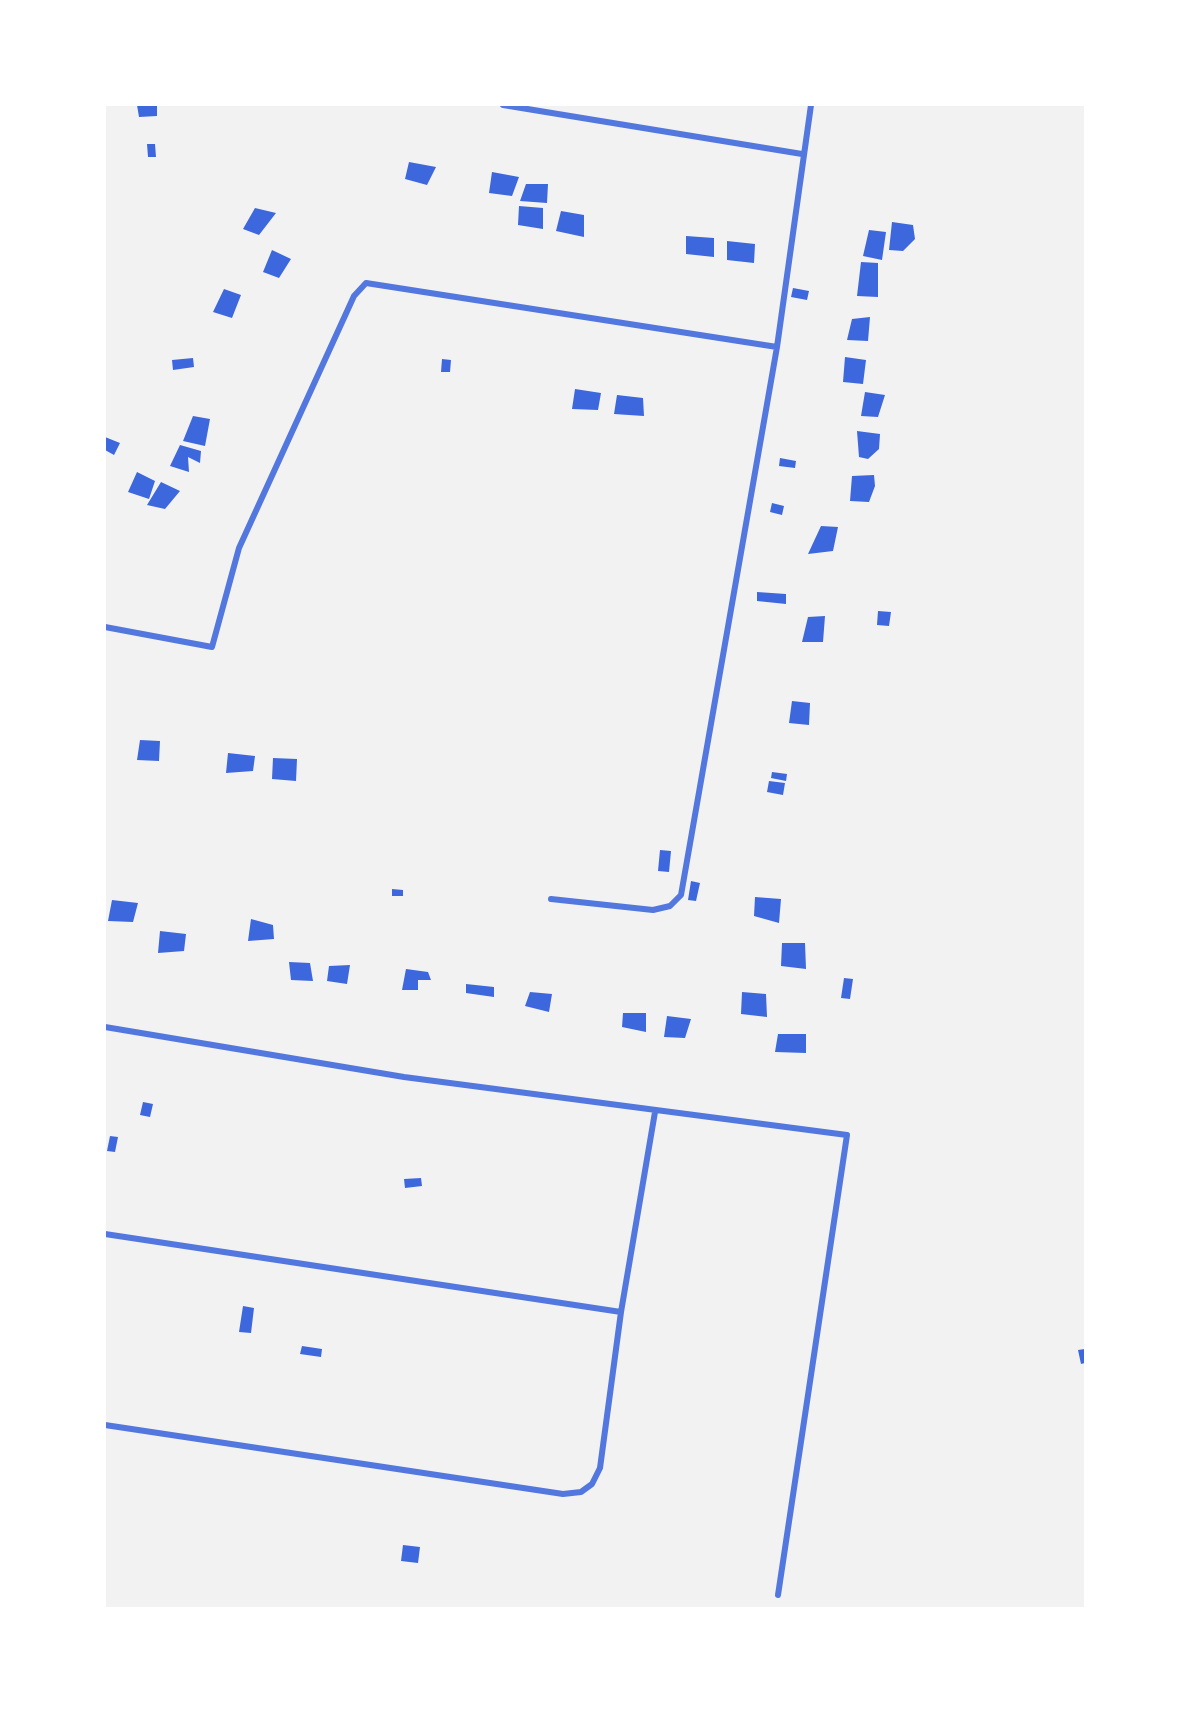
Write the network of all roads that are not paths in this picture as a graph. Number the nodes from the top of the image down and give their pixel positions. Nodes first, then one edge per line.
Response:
1 (503, 105) edge
2 (811, 105) edge
3 (802, 154) junction
4 (777, 347) junction
5 (105, 627) edge
6 (552, 899) dead end
7 (105, 1027) edge
8 (655, 1112) junction
9 (105, 1234) edge
10 (621, 1312) junction
11 (105, 1425) edge
12 (778, 1595) dead end

1 - 3 street
2 - 3 street
3 - 4 street
4 - 5 street
4 - 6 street
7 - 8 street
8 - 10 street
8 - 12 street
9 - 10 street
10 - 11 street

